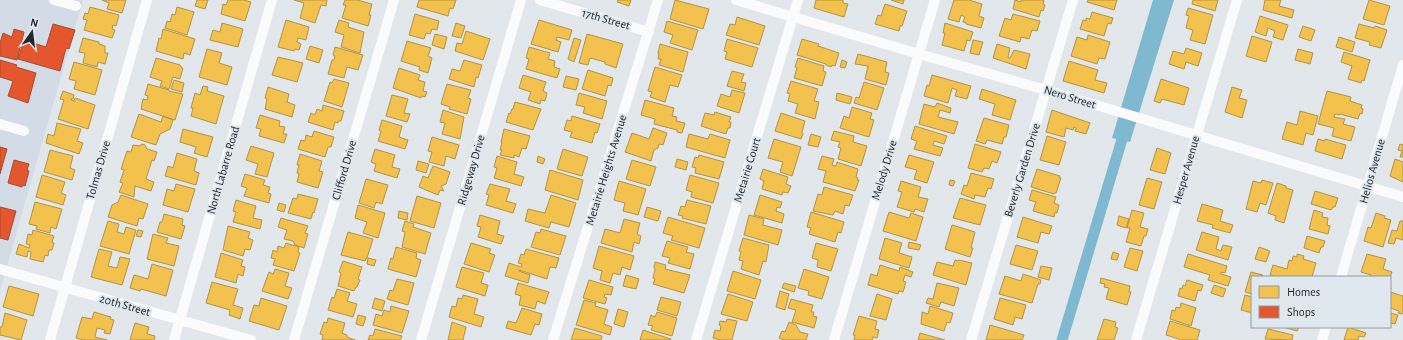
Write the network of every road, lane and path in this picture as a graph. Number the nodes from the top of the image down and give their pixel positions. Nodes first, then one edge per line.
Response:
1 (54, 0) edge
2 (147, 0) edge
3 (272, 0) edge
4 (394, 0) edge
5 (522, 0) edge
6 (540, 0) edge
7 (658, 0) edge
8 (736, 0) edge
9 (798, 0) edge
10 (934, 0) edge
11 (1073, 0) edge
12 (1237, 0) edge
13 (76, 6) dead end
14 (793, 17) junction
15 (649, 32) junction
16 (918, 54) junction
17 (1403, 65) edge
18 (1046, 90) junction
19 (0, 124) edge
20 (24, 131) dead end
21 (1196, 136) junction
22 (1368, 186) junction
23 (1403, 196) edge
24 (0, 269) edge
25 (1341, 276) edge
26 (64, 288) junction
27 (180, 321) junction
28 (1326, 328) edge
29 (50, 340) edge
30 (174, 340) edge
31 (251, 340) edge
32 (294, 340) edge
33 (421, 340) edge
34 (553, 340) edge
35 (696, 340) edge
36 (834, 340) edge
37 (971, 340) edge
38 (1136, 340) edge
39 (1322, 340) edge

1 - 13 street
2 - 26 street, Tolmas Drive
3 - 27 street, North Labarre Road
4 - 32 street, Clifford Drive
5 - 33 street, Ridgeway Drive
6 - 15 street, 17th Street
7 - 15 street, Metairie Heights Avenue
8 - 14 street, Nero Street
9 - 14 street, Metairie Court
10 - 16 street, Melody Drive
11 - 18 street, Beverly Garden Drive
12 - 21 street, Hesper Avenue
14 - 16 street, Nero Street
14 - 35 street, Metairie Court
15 - 34 street, Metairie Heights Avenue
16 - 18 street, Nero Street
16 - 36 street, Melody Drive
17 - 22 street, Helios Avenue
18 - 21 street, Nero Street
18 - 37 street, Beverly Garden Drive
19 - 20 street
21 - 22 street, Nero Street
21 - 38 street, Hesper Avenue
22 - 23 street, Nero Street
22 - 25 street, Helios Avenue
24 - 26 street, 20th Street
26 - 27 street, 20th Street
26 - 29 street, Tolmas Drive
27 - 30 street, North Labarre Road
27 - 31 street, 20th Street
28 - 39 street

